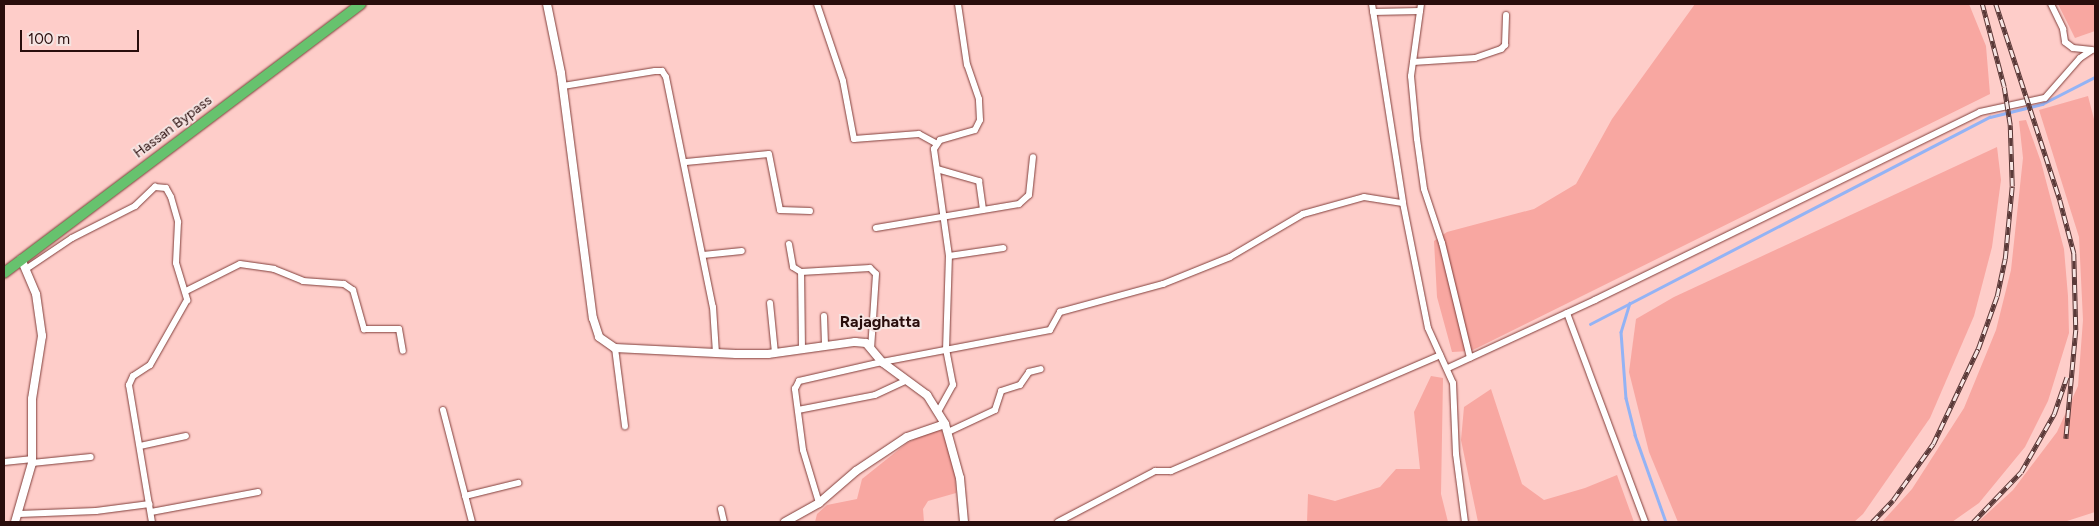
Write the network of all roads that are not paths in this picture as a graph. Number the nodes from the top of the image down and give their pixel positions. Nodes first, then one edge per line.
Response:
1 (361, 4) edge
2 (547, 4) edge
3 (817, 4) edge
4 (958, 4) edge
5 (1372, 4) edge
6 (2051, 4) edge
7 (1420, 7) edge
8 (1373, 12) junction
9 (1506, 15) dead end
10 (2094, 50) edge
11 (1413, 62) junction
12 (563, 86) junction
13 (935, 143) junction
14 (1033, 157) dead end
15 (686, 162) junction
16 (937, 168) junction
17 (1403, 203) junction
18 (983, 210) junction
19 (810, 211) dead end
20 (945, 218) junction
21 (876, 228) dead end
22 (789, 244) dead end
23 (1003, 248) dead end
24 (742, 251) dead end
25 (703, 255) junction
26 (949, 256) junction
27 (21, 259) junction
28 (26, 269) junction
29 (801, 272) junction
30 (4, 273) edge
31 (186, 291) junction
32 (770, 303) dead end
33 (1567, 313) junction
34 (824, 316) dead end
35 (825, 346) junction
36 (615, 348) junction
37 (871, 349) junction
38 (403, 350) dead end
39 (802, 350) junction
40 (946, 350) junction
41 (716, 352) junction
42 (775, 353) junction
43 (1440, 355) junction
44 (1470, 358) junction
45 (882, 362) junction
46 (1448, 368) junction
47 (1041, 369) dead end
48 (907, 380) junction
49 (443, 410) dead end
50 (798, 410) junction
51 (939, 410) junction
52 (945, 424) junction
53 (625, 426) dead end
54 (948, 432) junction
55 (186, 436) dead end
56 (140, 446) junction
57 (91, 457) dead end
58 (32, 461) junction
59 (4, 462) edge
60 (518, 484) dead end
61 (258, 492) dead end
62 (465, 496) junction
63 (819, 503) junction
64 (150, 504) junction
65 (721, 509) dead end
66 (151, 512) junction
67 (19, 514) junction
68 (15, 522) edge
69 (152, 522) edge
70 (472, 522) edge
71 (724, 522) edge
72 (785, 522) edge
73 (964, 522) edge
74 (1058, 522) edge
75 (1465, 522) edge
76 (1645, 522) edge

1 - 27 highway, Hassan Bypass
2 - 12 street
3 - 13 street
4 - 13 street
5 - 8 street
6 - 10 street
7 - 8 street
7 - 11 street
8 - 17 street
9 - 11 street
10 - 33 street
11 - 44 street
12 - 15 street
12 - 36 street
13 - 16 street
14 - 18 street
15 - 19 street
15 - 25 street
16 - 18 street
16 - 20 street
17 - 40 street
17 - 43 street
18 - 20 street
20 - 21 street
20 - 26 street
22 - 29 street
23 - 26 street
24 - 25 street
25 - 41 street
26 - 40 street
27 - 28 street
27 - 30 highway, Hassan Bypass
28 - 31 street
28 - 58 street
29 - 37 street
29 - 39 street
31 - 38 street
31 - 56 street
32 - 42 street
33 - 44 street
33 - 76 street
34 - 35 street
35 - 37 street
35 - 39 street
36 - 41 street
36 - 53 street
37 - 45 street
39 - 42 street
40 - 45 street
40 - 51 street
41 - 42 street
43 - 46 street
43 - 74 street
44 - 46 street
45 - 48 street
45 - 50 street
46 - 75 street
47 - 54 street
48 - 50 street
48 - 51 street
49 - 62 street
50 - 63 street
51 - 52 street
52 - 54 street
52 - 63 street
54 - 73 street
55 - 56 street
56 - 64 street
57 - 58 street
58 - 59 street
58 - 67 street
60 - 62 street
61 - 66 street
62 - 70 street
63 - 72 street
64 - 66 street
64 - 67 street
65 - 71 street
66 - 69 street
67 - 68 street

